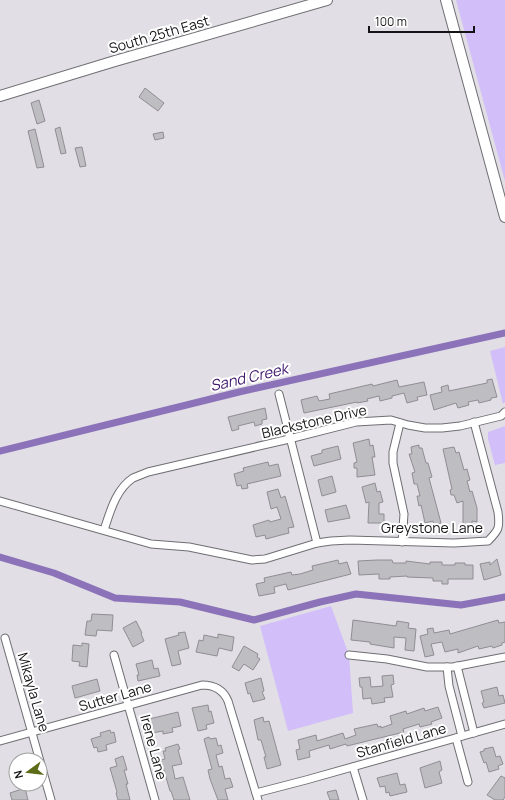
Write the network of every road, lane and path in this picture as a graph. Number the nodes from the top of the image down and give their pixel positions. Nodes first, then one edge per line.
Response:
1 (327, 0) edge
2 (446, 0) edge
3 (0, 96) edge
4 (505, 217) edge
5 (279, 394) dead end
6 (504, 415) edge
7 (400, 422) junction
8 (474, 422) junction
9 (290, 439) junction
10 (0, 501) edge
11 (104, 530) junction
12 (402, 542) junction
13 (317, 543) junction
14 (5, 638) dead end
15 (114, 655) dead end
16 (349, 655) dead end
17 (505, 657) edge
18 (457, 666) junction
19 (447, 667) junction
20 (462, 687) junction
21 (450, 690) junction
22 (129, 706) junction
23 (505, 724) edge
24 (32, 733) junction
25 (474, 733) junction
26 (459, 737) junction
27 (0, 741) edge
28 (353, 767) junction
29 (468, 782) dead end
30 (257, 796) edge
31 (51, 800) edge
32 (155, 800) edge
33 (363, 800) edge

1 - 3 main road, South 25th East
2 - 4 main road
5 - 9 street
6 - 8 street, Blackstone Drive
7 - 8 street, Blackstone Drive
7 - 9 street, Blackstone Drive
7 - 12 street
8 - 12 street, Greystone Lane
9 - 11 street, Blackstone Drive
9 - 13 street
10 - 11 street
11 - 13 street, Greystone Lane
12 - 13 street, Greystone Lane
14 - 24 street, Mikayla Lane
15 - 22 street, Irene Lane
16 - 19 street
17 - 18 street
18 - 19 street
18 - 20 street
19 - 21 street
20 - 21 street
20 - 25 street
21 - 26 street
22 - 24 street, Sutter Lane
22 - 30 street, Sutter Lane
22 - 32 street, Irene Lane
23 - 25 street, Stanfield Lane
24 - 27 street, Sutter Lane
24 - 31 street, Mikayla Lane
25 - 26 street, Stanfield Lane
26 - 28 street, Stanfield Lane
26 - 29 street, Stanfield Lane
28 - 30 street, Stanfield Lane
28 - 33 street, Stanfield Lane

